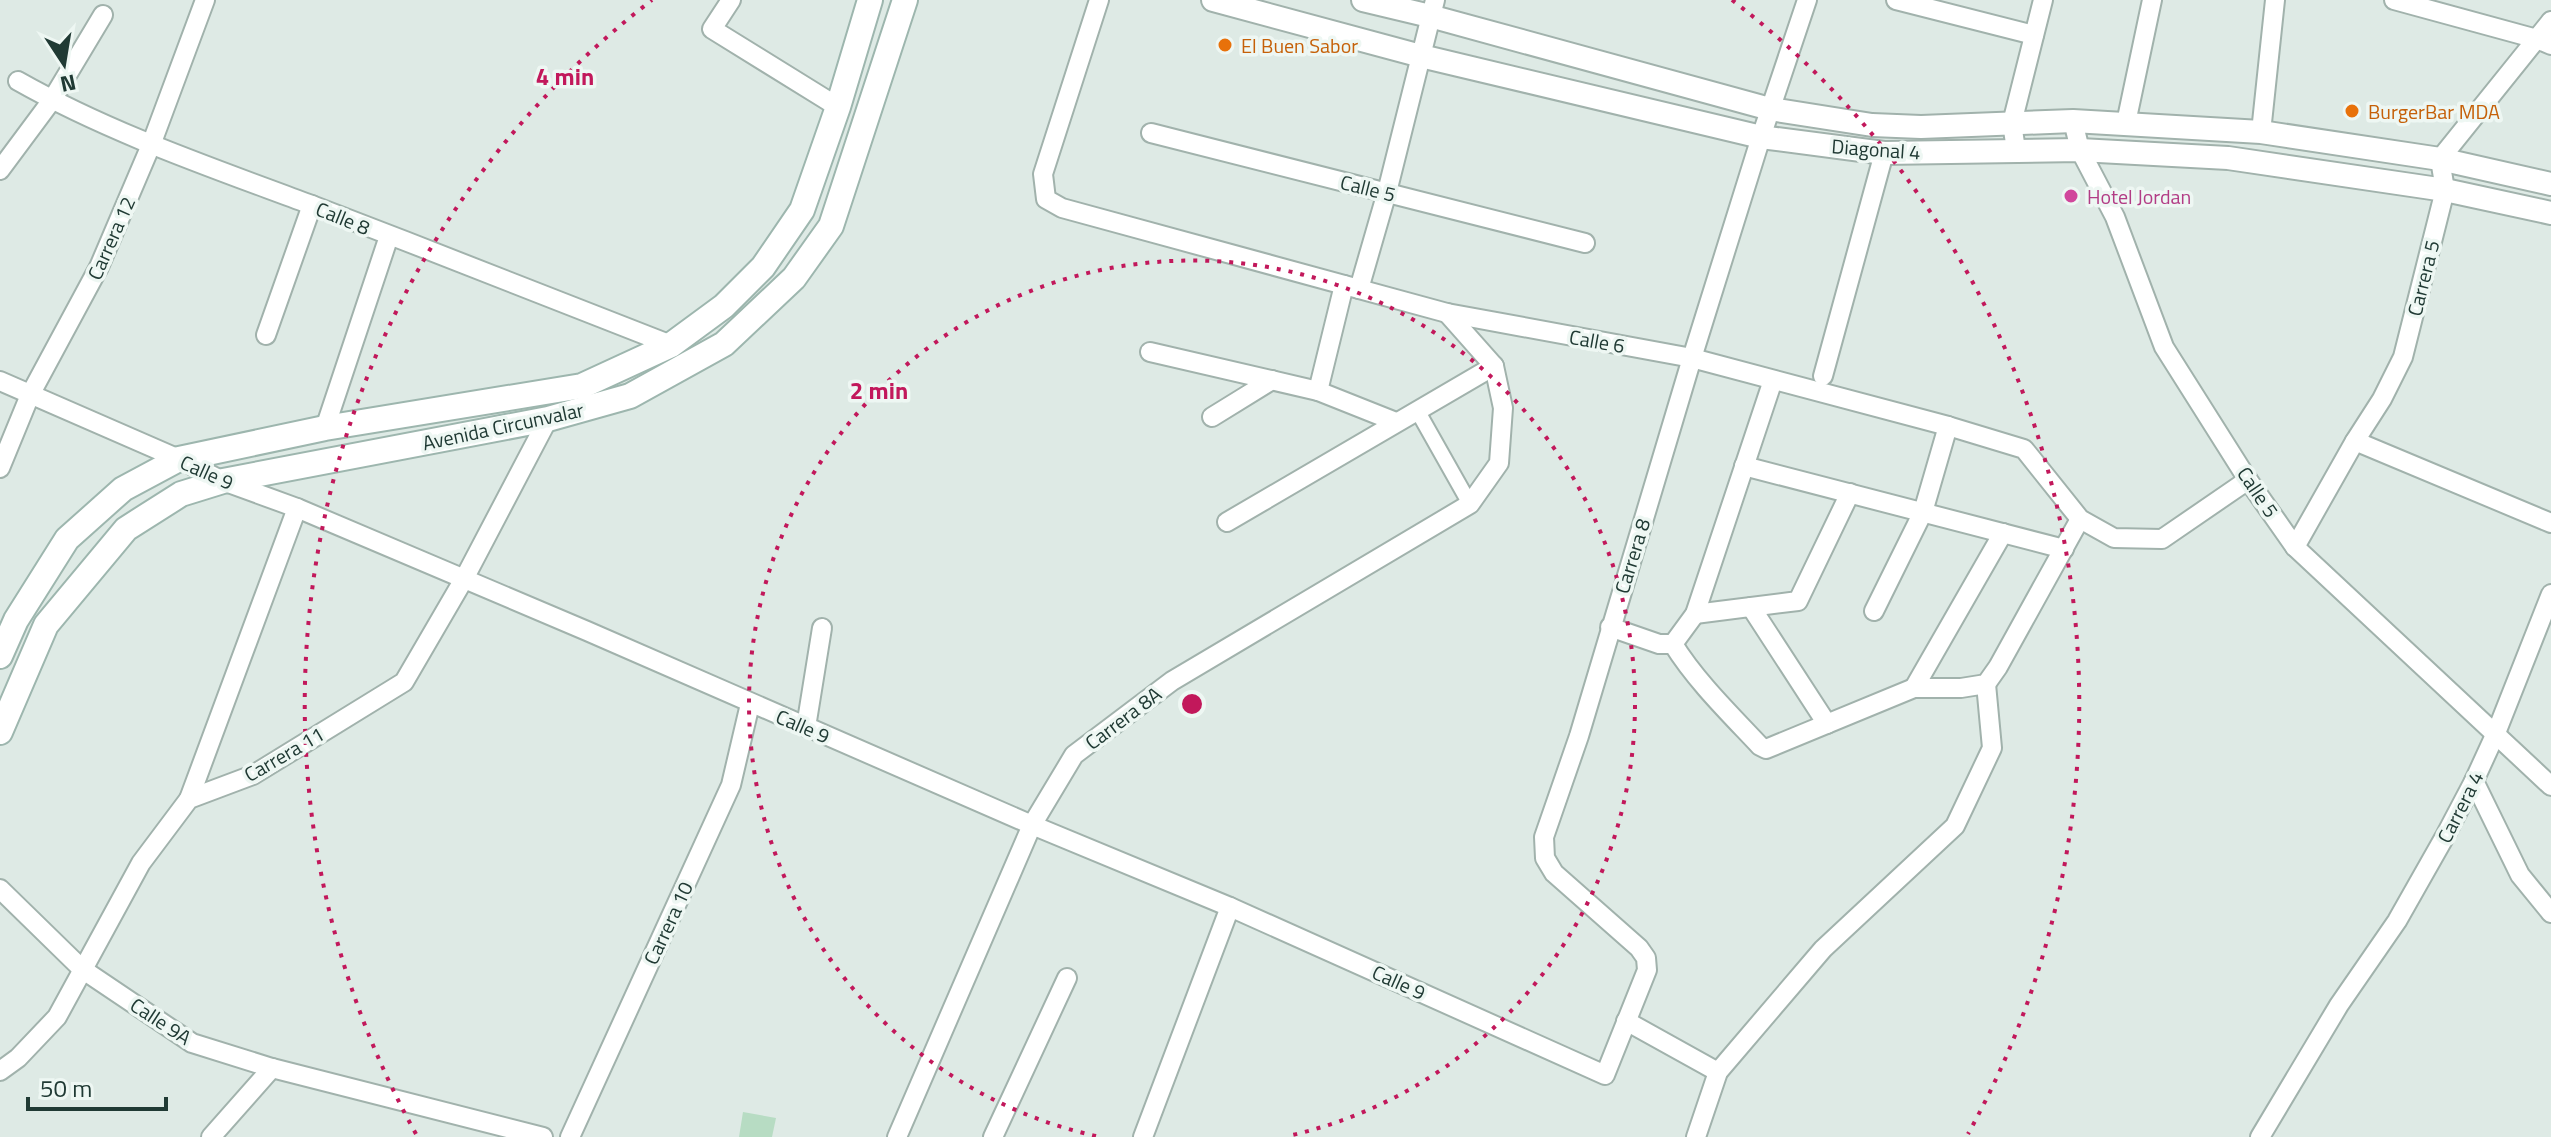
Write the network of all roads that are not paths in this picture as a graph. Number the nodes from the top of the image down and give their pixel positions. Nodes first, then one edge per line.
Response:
1 (205, 0) edge
2 (731, 0) edge
3 (870, 0) edge
4 (905, 0) edge
5 (1099, 0) edge
6 (1213, 0) edge
7 (1363, 0) edge
8 (1807, 0) edge
9 (1896, 0) edge
10 (2043, 0) edge
11 (2152, 0) edge
12 (2275, 0) edge
13 (2394, 0) edge
14 (1433, 8) edge
15 (103, 15) dead end
16 (2551, 21) edge
17 (2034, 35) junction
18 (2544, 42) edge
19 (1421, 56) junction
20 (18, 81) dead end
21 (52, 100) junction
22 (838, 107) junction
23 (1770, 109) junction
24 (2073, 121) junction
25 (2012, 123) junction
26 (2126, 123) junction
27 (2261, 132) junction
28 (1151, 133) dead end
29 (1761, 137) junction
30 (151, 145) junction
31 (2016, 150) junction
32 (2080, 150) junction
33 (1884, 153) junction
34 (2440, 159) junction
35 (0, 170) edge
36 (2551, 184) edge
37 (2445, 190) junction
38 (1387, 192) junction
39 (312, 205) junction
40 (2551, 213) edge
41 (389, 236) junction
42 (1585, 243) dead end
43 (1352, 287) junction
44 (1447, 313) junction
45 (266, 335) dead end
46 (671, 345) junction
47 (1150, 352) dead end
48 (1692, 358) junction
49 (1494, 366) junction
50 (1823, 376) dead end
51 (1272, 380) junction
52 (1773, 380) junction
53 (0, 381) edge
54 (1318, 391) junction
55 (30, 395) junction
56 (1417, 410) junction
57 (1212, 417) dead end
58 (548, 419) junction
59 (1396, 422) junction
60 (1948, 426) junction
61 (325, 428) junction
62 (2355, 441) junction
63 (179, 459) junction
64 (1744, 466) junction
65 (0, 468) edge
66 (2248, 480) junction
67 (223, 481) junction
68 (1850, 493) junction
69 (1470, 504) junction
70 (297, 508) junction
71 (1923, 512) junction
72 (2080, 519) junction
73 (1227, 522) dead end
74 (2551, 523) edge
75 (2003, 533) junction
76 (2295, 547) junction
77 (2064, 549) junction
78 (464, 579) junction
79 (2551, 594) edge
80 (1751, 607) junction
81 (1874, 611) dead end
82 (1695, 614) junction
83 (1610, 627) junction
84 (822, 628) dead end
85 (1673, 644) junction
86 (0, 656) edge
87 (1986, 684) junction
88 (1914, 688) junction
89 (750, 704) junction
90 (1827, 724) junction
91 (806, 727) junction
92 (0, 732) edge
93 (2496, 733) junction
94 (2474, 781) junction
95 (2551, 786) edge
96 (189, 799) junction
97 (1032, 825) junction
98 (0, 889) edge
99 (1230, 907) junction
100 (2551, 913) edge
101 (82, 969) junction
102 (1067, 978) dead end
103 (1626, 1021) junction
104 (272, 1068) junction
105 (0, 1071) edge
106 (1718, 1072) junction
107 (1605, 1075) joint
108 (477, 1130) edge
109 (211, 1137) edge
110 (543, 1137) edge
111 (570, 1137) edge
112 (897, 1137) edge
113 (993, 1137) edge
114 (1143, 1137) edge
115 (1696, 1137) edge
116 (2260, 1137) edge

1 - 30 street, Carrera 12
2 - 22 street
3 - 22 main road, Avenida Circunvalar
4 - 58 main road, Avenida Circunvalar
5 - 43 street, Calle 6
6 - 19 street, Diagonal 4
7 - 14 street, Diagonal 4
8 - 23 street, Carrera 8
9 - 17 street
10 - 17 street
11 - 26 street
12 - 27 street
13 - 18 street
14 - 19 street
14 - 23 street, Diagonal 4
15 - 21 street
16 - 18 street
17 - 25 street
18 - 34 street
19 - 29 street, Diagonal 4
19 - 38 street
20 - 21 street, Calle 8
21 - 30 street, Calle 8
21 - 35 street
22 - 46 main road, Avenida Circunvalar
23 - 25 street, Diagonal 4
23 - 29 street, Carrera 8
24 - 25 street, Diagonal 4
24 - 26 street, Diagonal 4
24 - 32 street, Calle 5
25 - 31 street
26 - 27 street, Diagonal 4
27 - 34 street, Diagonal 4
28 - 38 street, Calle 5
29 - 33 street, Diagonal 4
29 - 48 street, Carrera 8
30 - 39 street, Calle 8
30 - 55 street, Carrera 12
31 - 32 street, Diagonal 4
31 - 33 street, Diagonal 4
32 - 37 street, Diagonal 4
32 - 66 street, Calle 5
33 - 50 street
34 - 36 street, Diagonal 4
34 - 37 street, Carrera 5
37 - 40 street, Diagonal 4
37 - 62 street, Carrera 5
38 - 42 street, Calle 5
38 - 43 street
39 - 41 street, Calle 8
39 - 45 street
41 - 46 street, Calle 8
41 - 61 street
43 - 44 street, Calle 6
43 - 54 street
44 - 48 street, Calle 6
44 - 49 street, Carrera 8A
46 - 61 main road, Avenida Circunvalar
47 - 51 street
48 - 52 street, Calle 6
48 - 83 street, Carrera 8
49 - 56 street
49 - 69 street, Carrera 8A
51 - 54 street
51 - 57 street
52 - 60 street, Calle 6
52 - 64 street
53 - 55 street, Calle 9
54 - 59 street
55 - 63 street, Calle 9
55 - 65 street, Carrera 12
56 - 59 street
56 - 69 street
58 - 67 main road, Avenida Circunvalar
58 - 78 street, Carrera 11
59 - 73 street
60 - 71 street
60 - 72 street, Calle 6
61 - 63 main road, Avenida Circunvalar
62 - 74 street
62 - 76 street, Carrera 5
63 - 67 street, Calle 9
63 - 86 main road, Avenida Circunvalar
64 - 68 street
64 - 82 street
66 - 72 street, Calle 6
66 - 76 street, Calle 5
67 - 70 street, Calle 9
67 - 92 main road, Avenida Circunvalar
68 - 71 street
68 - 80 street
69 - 97 street, Carrera 8A
70 - 78 street, Calle 9
70 - 96 street
71 - 75 street
71 - 81 street
72 - 77 street
75 - 77 street
75 - 88 street
76 - 93 street, Calle 5
77 - 87 street
78 - 89 street, Calle 9
78 - 96 street, Carrera 11
79 - 93 street, Carrera 4
80 - 82 street
80 - 90 street
82 - 85 street
83 - 85 street
83 - 103 street, Carrera 8
84 - 91 street
85 - 90 street
87 - 88 street
87 - 106 street
88 - 90 street
89 - 91 street, Calle 9
89 - 111 street, Carrera 10
91 - 97 street, Calle 9
93 - 94 street, Carrera 4
93 - 95 street, Calle 5
94 - 100 street
94 - 116 street, Carrera 4
96 - 101 street
97 - 99 street, Calle 9
97 - 112 street, Carrera 8A
98 - 101 street, Calle 9A
99 - 107 street, Calle 9
99 - 114 street
101 - 104 street, Calle 9A
101 - 105 street
102 - 113 street
103 - 106 street
103 - 107 street, Carrera 8
104 - 108 street, Calle 9A
104 - 109 street
106 - 115 street
108 - 110 street, Calle 9A

